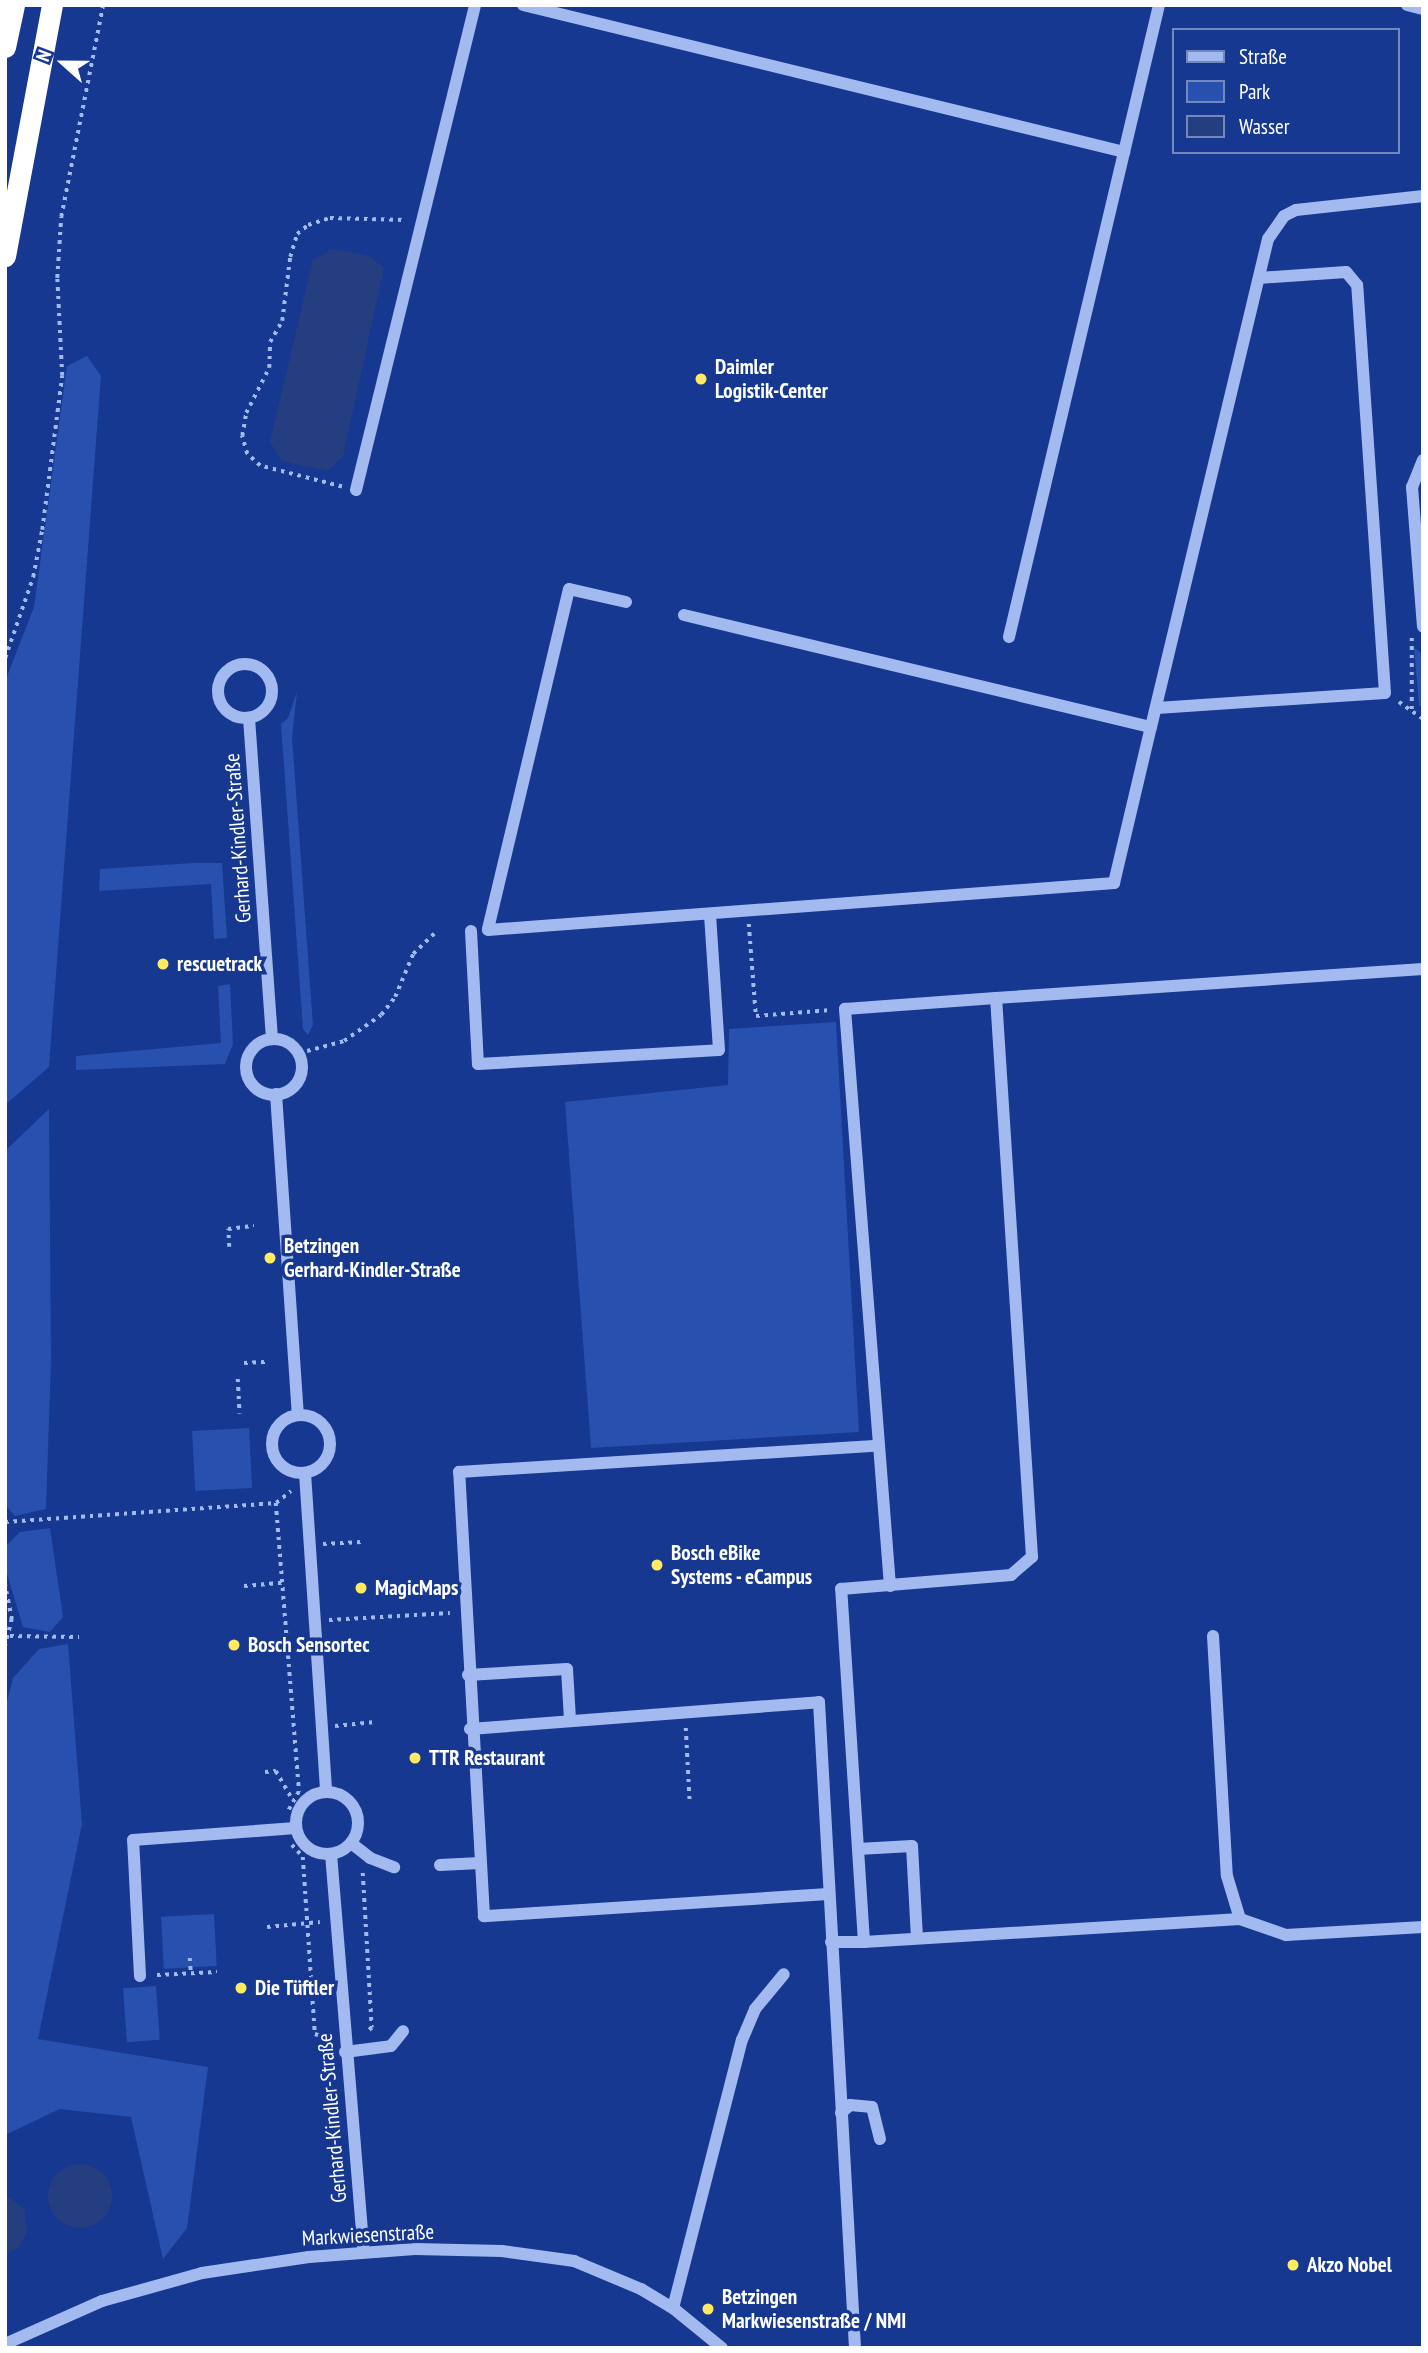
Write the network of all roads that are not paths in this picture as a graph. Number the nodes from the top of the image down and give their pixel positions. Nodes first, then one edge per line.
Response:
1 (14, 5) edge
2 (52, 5) edge
3 (475, 5) edge
4 (523, 5) edge
5 (1159, 5) edge
6 (1407, 5) edge
7 (1423, 9) edge
8 (5, 47) edge
9 (1124, 152) junction
10 (1423, 197) edge
11 (5, 256) edge
12 (1259, 278) junction
13 (1423, 460) edge
14 (356, 490) road end
15 (1419, 527) edge
16 (626, 601) dead end
17 (684, 615) dead end
18 (1421, 626) edge
19 (1009, 638) dead end
20 (1157, 708) junction
21 (249, 718) junction
22 (1151, 727) junction
23 (710, 914) junction
24 (471, 931) dead end
25 (1423, 968) edge
26 (996, 998) junction
27 (272, 1039) junction
28 (276, 1094) junction
29 (298, 1414) junction
30 (877, 1446) junction
31 (305, 1473) junction
32 (890, 1586) junction
33 (1213, 1636) dead end
34 (468, 1675) junction
35 (570, 1720) junction
36 (471, 1729) junction
37 (326, 1791) junction
38 (291, 1828) junction
39 (356, 1847) junction
40 (858, 1849) junction
41 (331, 1854) junction
42 (480, 1863) junction
43 (440, 1865) dead end
44 (394, 1867) dead end
45 (828, 1894) junction
46 (1240, 1919) junction
47 (1423, 1927) edge
48 (917, 1938) junction
49 (831, 1941) junction
50 (864, 1942) junction
51 (784, 1974) dead end
52 (140, 1976) road end
53 (403, 2031) dead end
54 (344, 2046) junction
55 (841, 2113) junction
56 (880, 2139) dead end
57 (364, 2252) junction
58 (673, 2308) junction
59 (5, 2344) edge
60 (722, 2348) edge
61 (855, 2348) edge

1 - 8 highway
2 - 11 highway
3 - 14 street
4 - 9 street
5 - 9 street
6 - 7 street
9 - 19 street
10 - 12 street
12 - 20 street
12 - 20 street
13 - 15 street
15 - 18 street
16 - 23 street
17 - 22 street
20 - 22 street
21 - 21 street
21 - 27 street, Gerhard-Kindler-Straße
22 - 23 street
23 - 24 street
25 - 26 street
26 - 30 street
26 - 32 street
27 - 28 street
27 - 28 street
28 - 29 street
29 - 31 street
29 - 31 street
30 - 32 street
30 - 34 street
31 - 37 street
32 - 40 street
33 - 46 street
34 - 35 street
34 - 36 street
35 - 36 street
35 - 45 street
36 - 42 street
37 - 38 street
37 - 39 street
38 - 41 street
38 - 52 street
39 - 41 street
39 - 44 street
40 - 48 street
40 - 50 street
41 - 54 street, Gerhard-Kindler-Straße
42 - 43 street
42 - 45 street
45 - 49 street
46 - 47 street
46 - 48 street
48 - 50 street
49 - 50 street
49 - 55 street
51 - 58 street
53 - 54 street
54 - 57 street, Gerhard-Kindler-Straße
55 - 56 street
55 - 61 street
57 - 58 street, Markwiesenstraße
57 - 59 street, Markwiesenstraße
58 - 60 street, Markwiesenstraße

